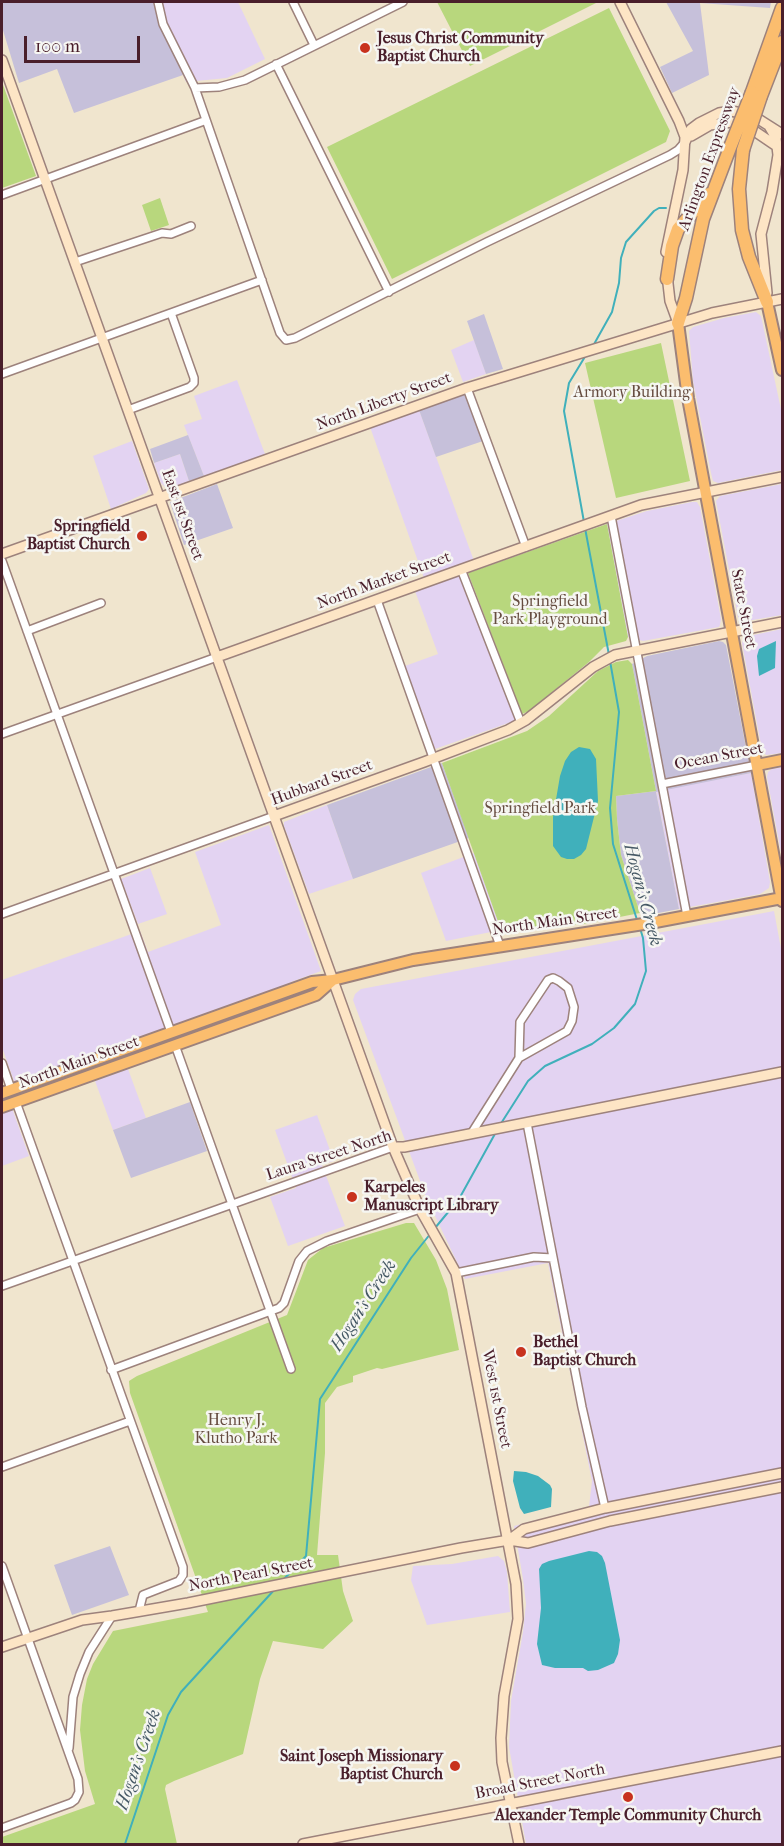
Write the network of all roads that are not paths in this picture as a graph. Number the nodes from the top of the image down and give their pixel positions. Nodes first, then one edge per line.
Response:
1 (158, 2) edge
2 (293, 2) edge
3 (401, 2) edge
4 (620, 2) edge
5 (783, 8) edge
6 (783, 42) edge
7 (314, 45) junction
8 (2, 60) edge
9 (276, 64) junction
10 (195, 88) junction
11 (757, 94) junction
12 (204, 121) junction
13 (769, 126) junction
14 (783, 135) edge
15 (685, 142) junction
16 (737, 147) junction
17 (780, 148) edge
18 (783, 176) edge
19 (45, 178) junction
20 (715, 186) junction
21 (772, 192) junction
22 (2, 195) edge
23 (191, 226) dead end
24 (75, 262) junction
25 (667, 279) junction
26 (262, 280) junction
27 (389, 292) junction
28 (783, 299) edge
29 (767, 302) junction
30 (171, 313) junction
31 (678, 323) junction
32 (102, 338) junction
33 (783, 370) edge
34 (2, 374) edge
35 (467, 388) junction
36 (128, 410) junction
37 (783, 477) edge
38 (706, 493) junction
39 (159, 497) junction
40 (610, 516) junction
41 (526, 547) junction
42 (2, 554) edge
43 (2, 561) edge
44 (461, 569) junction
45 (376, 600) junction
46 (101, 603) dead end
47 (783, 622) edge
48 (27, 631) junction
49 (732, 632) junction
50 (636, 650) junction
51 (217, 657) junction
52 (57, 714) junction
53 (520, 723) junction
54 (2, 734) edge
55 (433, 758) junction
56 (783, 760) edge
57 (757, 765) junction
58 (662, 784) junction
59 (274, 816) junction
60 (114, 873) junction
61 (782, 899) edge
62 (2, 914) edge
63 (687, 916) junction
64 (500, 946) junction
65 (333, 980) junction
66 (171, 1032) junction
67 (175, 1045) junction
68 (519, 1058) junction
69 (2, 1063) edge
70 (783, 1072) edge
71 (6, 1091) edge
72 (16, 1102) junction
73 (2, 1107) edge
74 (527, 1123) junction
75 (471, 1134) junction
76 (393, 1147) junction
77 (232, 1204) junction
78 (420, 1209) junction
79 (553, 1258) junction
80 (72, 1262) junction
81 (456, 1273) junction
82 (2, 1286) edge
83 (271, 1312) junction
84 (291, 1369) dead end
85 (111, 1370) junction
86 (130, 1420) junction
87 (2, 1467) edge
88 (783, 1473) edge
89 (783, 1487) edge
90 (605, 1508) junction
91 (509, 1540) junction
92 (2, 1566) edge
93 (139, 1611) junction
94 (112, 1616) junction
95 (28, 1638) junction
96 (2, 1647) edge
97 (783, 1751) edge
98 (69, 1753) junction
99 (511, 1804) junction
100 (2, 1828) edge
101 (303, 1845) edge
102 (519, 1845) edge

1 - 10 street
2 - 7 street
3 - 7 street
4 - 15 street
5 - 11 highway, Arlington Expressway
6 - 11 highway, Arlington Expressway
7 - 9 street
8 - 19 street, East 1st Street
9 - 10 street
9 - 27 street
10 - 12 street
11 - 16 highway, Arlington Expressway, bridge
12 - 19 street
12 - 26 street
13 - 14 street
13 - 15 street
13 - 17 street
15 - 17 street
15 - 25 street
15 - 27 street
16 - 20 highway, Arlington Expressway
16 - 29 highway, Arlington Expressway
17 - 21 street
18 - 21 street
19 - 22 street
19 - 24 street, East 1st Street
20 - 25 highway
20 - 31 highway, Arlington Expressway
21 - 29 street
23 - 24 street
24 - 32 street, East 1st Street
25 - 31 street
26 - 27 street
26 - 30 street
28 - 29 street, North Liberty Street
29 - 31 street, North Liberty Street
29 - 33 main road
30 - 32 street
30 - 36 street
31 - 35 street, North Liberty Street
31 - 38 main road, State Street
32 - 34 street
32 - 36 street, East 1st Street
35 - 39 street, North Liberty Street
35 - 41 street
36 - 39 street, East 1st Street
37 - 38 street, North Market Street
38 - 40 street, North Market Street
38 - 49 main road, State Street
39 - 42 street, North Liberty Street
39 - 51 street, East 1st Street
40 - 41 street, North Market Street
40 - 50 street
41 - 44 street, North Market Street
43 - 48 street
44 - 45 street, North Market Street
44 - 53 street
45 - 51 street, North Market Street
45 - 55 street
46 - 48 street
47 - 49 street, Hubbard Street
48 - 52 street
49 - 50 street, Hubbard Street
49 - 57 main road, State Street
50 - 53 street, Hubbard Street
50 - 58 street
51 - 52 street, North Market Street
51 - 59 street, East 1st Street
52 - 54 street, North Market Street
52 - 60 street
53 - 55 street, Hubbard Street
55 - 59 street, Hubbard Street
55 - 64 street
56 - 57 main road, Ocean Street
57 - 58 street, Ocean Street
57 - 61 main road, State Street
58 - 63 street
59 - 60 street, Hubbard Street
59 - 65 street, East 1st Street
60 - 62 street, Hubbard Street
60 - 66 street
61 - 63 main road, North Main Street
63 - 64 main road, North Main Street
64 - 65 main road, North Main Street
65 - 66 main road, North Main Street
65 - 67 main road, North Main Street
65 - 76 street, West 1st Street
66 - 71 main road, North Main Street
67 - 72 main road, North Main Street
67 - 77 street
68 - 68 street
68 - 75 street
69 - 71 street
70 - 74 street, Laura Street North
72 - 73 main road, North Main Street
72 - 80 street
74 - 75 street, Laura Street North
74 - 79 street
75 - 76 street, Laura Street North
76 - 77 street, Laura Street North
76 - 78 street, West 1st Street
77 - 80 street, Laura Street North
77 - 83 street
78 - 81 street, West 1st Street
78 - 83 street
79 - 81 street
79 - 90 street
80 - 82 street, Laura Street North
80 - 85 street
81 - 91 street, West 1st Street
83 - 84 street
83 - 85 street
85 - 86 street
86 - 87 street
86 - 93 street
88 - 90 street, North Pearl Street
89 - 91 street, North Pearl Street
90 - 91 street, North Pearl Street
91 - 93 street, North Pearl Street
91 - 99 street, West 1st Street
92 - 95 street
93 - 94 street, North Pearl Street
94 - 95 street, North Pearl Street
94 - 98 street
95 - 96 street, North Pearl Street
95 - 98 street
97 - 99 street, Broad Street North
98 - 100 street
99 - 101 street, Broad Street North
99 - 102 street, West 1st Street

